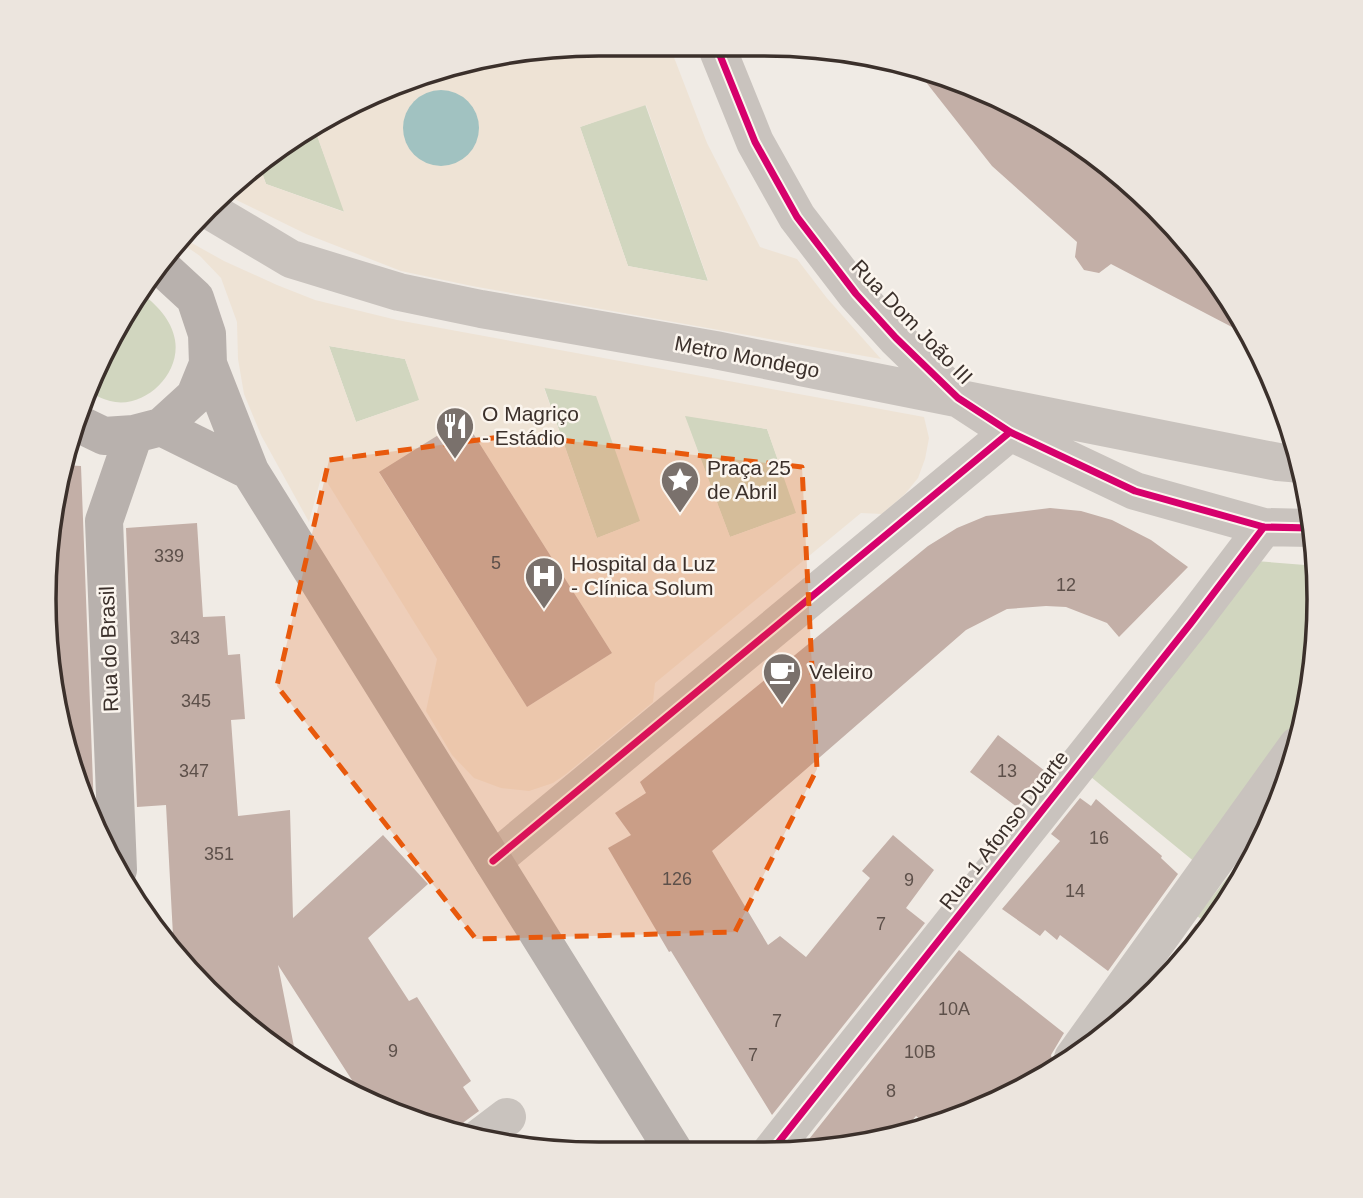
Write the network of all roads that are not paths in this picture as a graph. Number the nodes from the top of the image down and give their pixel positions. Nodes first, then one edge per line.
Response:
1 (720, 56) edge
2 (216, 214) edge
3 (166, 271) edge
4 (208, 364) junction
5 (958, 398) junction
6 (84, 426) edge
7 (148, 430) junction
8 (1010, 432) junction
9 (1289, 463) edge
10 (250, 471) junction
11 (1264, 527) junction
12 (1302, 528) edge
13 (1279, 771) edge
14 (117, 848) edge
15 (493, 861) junction
16 (1091, 1033) edge
17 (668, 1142) edge
18 (779, 1142) edge

1 - 5 street, Rua Dom João III
2 - 5 street, Metro Mondego
3 - 4 main road, Rua do Brasil
4 - 7 main road, Rua do Brasil
4 - 10 main road
5 - 8 street, Rua Dom João III
5 - 9 street, Metro Mondego
6 - 7 main road
7 - 10 main road
7 - 14 main road, Rua do Brasil
8 - 11 street, Rua Dom João III
8 - 15 street
10 - 15 main road
11 - 12 street, Rua Dom João III
11 - 18 street, Rua 1 Afonso Duarte
13 - 16 street
15 - 17 main road

